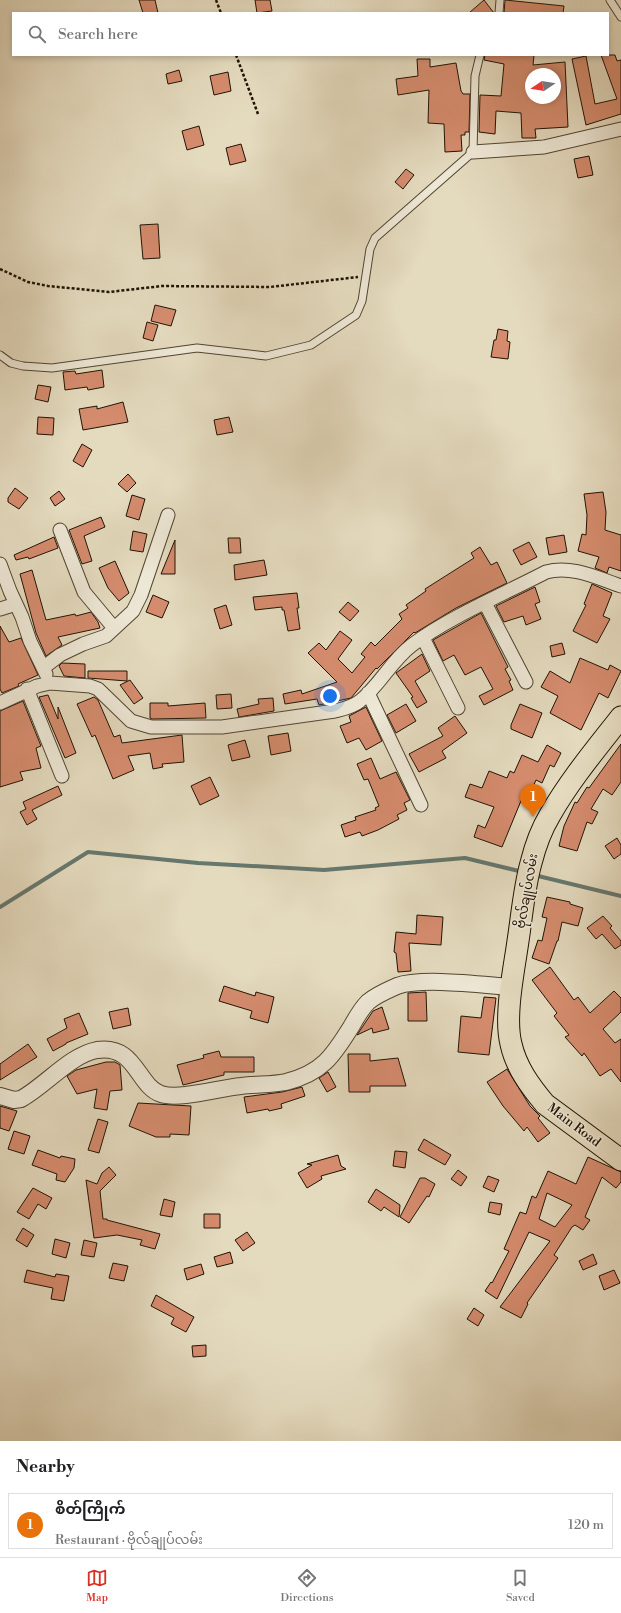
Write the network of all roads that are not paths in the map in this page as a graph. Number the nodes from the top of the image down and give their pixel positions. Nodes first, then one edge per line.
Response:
1 (500, 0) edge
2 (610, 0) edge
3 (499, 12) edge
4 (621, 17) edge
5 (480, 56) edge
6 (621, 129) edge
7 (473, 152) junction
8 (0, 355) edge
9 (168, 515) dead end
10 (60, 530) dead end
11 (0, 564) edge
12 (621, 586) edge
13 (485, 603) junction
14 (16, 604) junction
15 (0, 609) edge
16 (114, 628) junction
17 (423, 638) junction
18 (43, 668) junction
19 (526, 682) dead end
20 (50, 683) junction
21 (28, 690) junction
22 (368, 693) junction
23 (1, 701) edge
24 (458, 708) dead end
25 (621, 717) edge
26 (62, 776) dead end
27 (421, 805) dead end
28 (512, 987) junction
29 (510, 1043) joint
30 (0, 1096) edge
31 (621, 1160) edge

1 - 3 lane
2 - 4 lane
5 - 7 lane
6 - 7 street
7 - 8 lane
9 - 16 street
10 - 16 street
11 - 14 street
12 - 13 street
13 - 17 street
13 - 19 street
14 - 15 street
14 - 18 street
16 - 18 street
17 - 22 street
17 - 24 street
18 - 20 street
20 - 21 street
20 - 22 street
21 - 23 street
21 - 26 street
22 - 27 street
25 - 28 main road, ဗိုလ်‌ချုပ်‌လမ်း
28 - 29 main road, ဗိုလ်‌ချုပ်‌လမ်း
28 - 30 street
29 - 31 main road, Main Road

